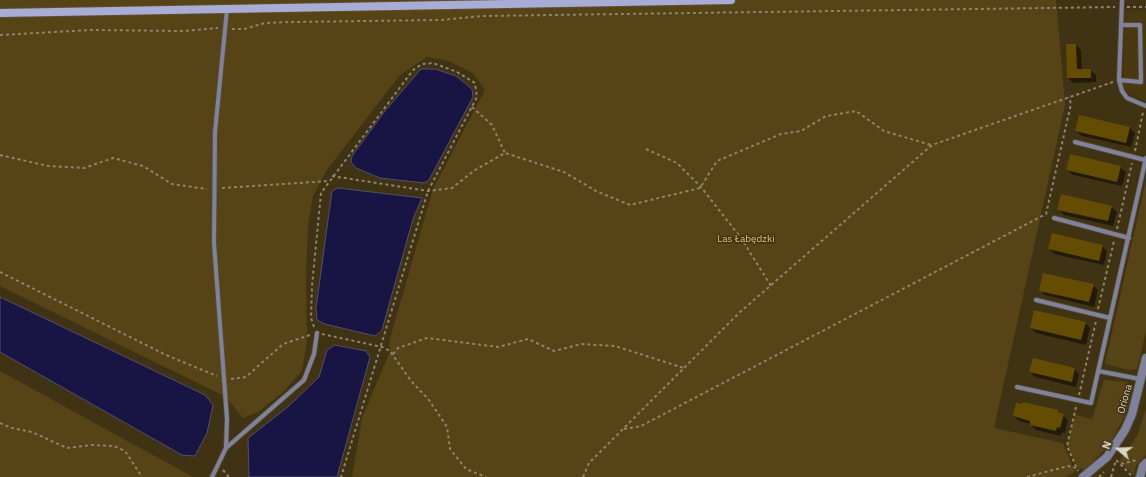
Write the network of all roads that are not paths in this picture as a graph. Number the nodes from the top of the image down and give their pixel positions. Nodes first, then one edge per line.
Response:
1 (731, 0) edge
2 (1122, 0) edge
3 (227, 9) junction
4 (0, 13) edge
5 (1121, 25) junction
6 (1119, 80) junction
7 (1146, 106) edge
8 (1075, 142) dead end
9 (1146, 159) edge
10 (1054, 218) dead end
11 (1129, 238) junction
12 (1036, 300) dead end
13 (1110, 318) junction
14 (317, 333) road end
15 (1146, 358) edge
16 (1098, 371) junction
17 (1143, 380) edge
18 (1017, 387) dead end
19 (226, 448) junction
20 (1143, 461) edge
21 (212, 477) edge
22 (1082, 477) edge
23 (1140, 477) edge

1 - 3 main road
2 - 5 lane
3 - 4 main road
3 - 19 lane
5 - 6 lane
5 - 6 lane
6 - 7 lane
8 - 9 lane
9 - 11 lane
10 - 11 lane
11 - 13 lane
12 - 13 lane
13 - 16 lane
14 - 19 lane
15 - 17 street, Oriona
16 - 17 lane
16 - 18 lane
17 - 22 street, Oriona
19 - 21 lane
20 - 23 street

